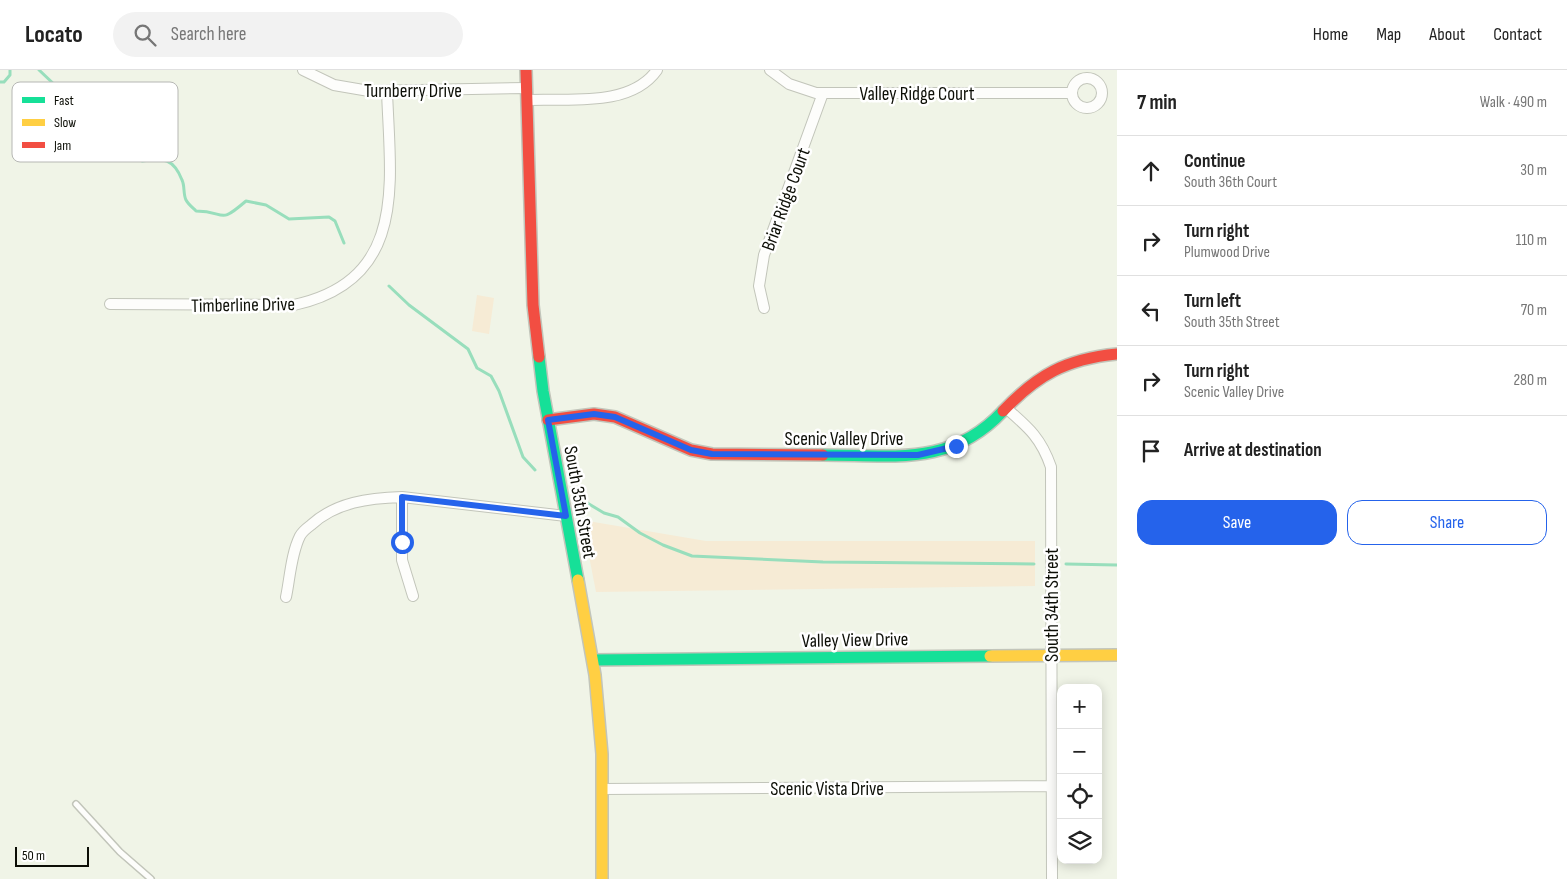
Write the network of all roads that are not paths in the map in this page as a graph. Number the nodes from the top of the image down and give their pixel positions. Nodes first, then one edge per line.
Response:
1 (303, 70) edge
2 (526, 70) edge
3 (657, 70) edge
4 (770, 70) edge
5 (387, 92) junction
6 (823, 93) junction
7 (1071, 93) dead end
8 (527, 94) junction
9 (110, 304) dead end
10 (764, 308) dead end
11 (1117, 354) edge
12 (1006, 408) junction
13 (548, 420) junction
14 (402, 497) junction
15 (566, 516) junction
16 (412, 596) dead end
17 (286, 597) dead end
18 (1051, 655) junction
19 (1117, 655) edge
20 (593, 660) junction
21 (1051, 786) junction
22 (603, 789) junction
23 (76, 804) dead end
24 (151, 879) edge
25 (602, 879) edge
26 (1052, 879) edge

1 - 5 street, Turnberry Drive
2 - 8 street, South 35th Street
3 - 8 street
4 - 6 street, Valley Ridge Court
5 - 8 street, Turnberry Drive
5 - 9 street, Timberline Drive
6 - 7 street, Valley Ridge Court
6 - 10 street, Briar Ridge Court
8 - 13 street, South 35th Street
11 - 12 street, Scenic Valley Drive
12 - 13 street, Scenic Valley Drive
12 - 18 street, South 34th Street
13 - 15 street, South 35th Street
14 - 15 street
14 - 16 street
14 - 17 street
15 - 20 street, South 35th Street
18 - 19 street, Valley View Drive
18 - 20 street, Valley View Drive
18 - 21 street, South 34th Street
20 - 22 street, South 35th Street
21 - 22 street, Scenic Vista Drive
21 - 26 street, South 34th Street
22 - 25 street, South 35th Street
23 - 24 lane

